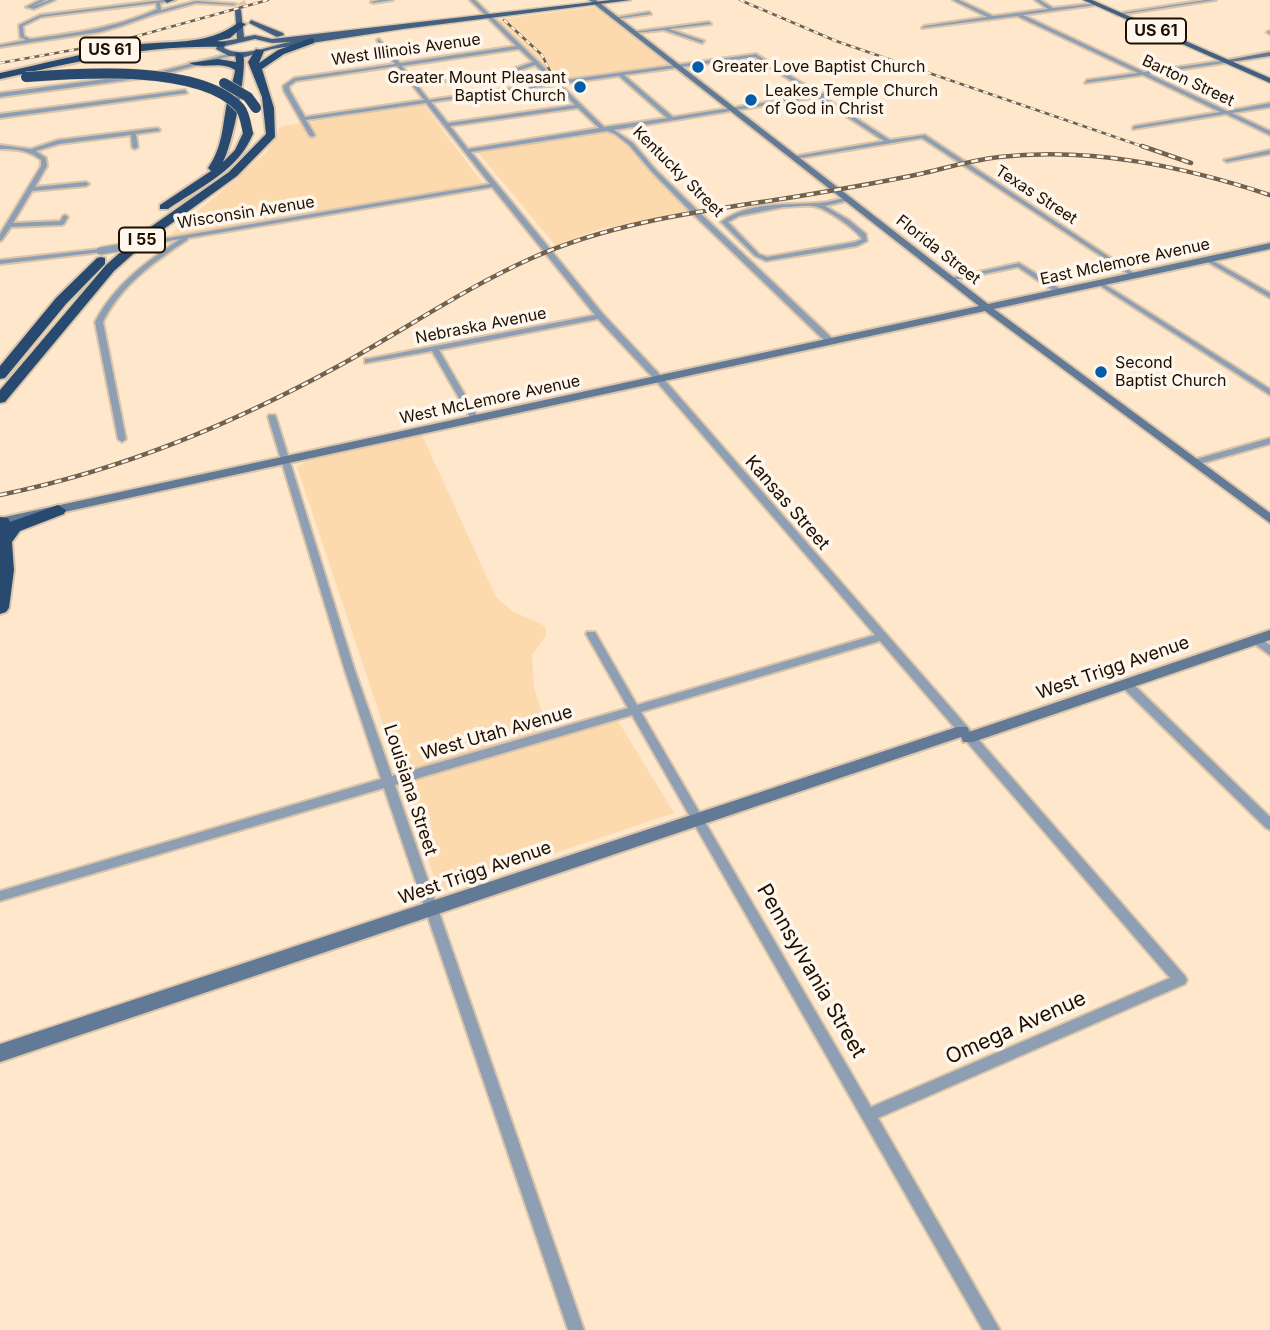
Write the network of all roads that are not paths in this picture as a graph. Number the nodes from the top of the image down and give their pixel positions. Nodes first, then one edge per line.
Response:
1 (44, 0) edge
2 (53, 0) edge
3 (94, 0) edge
4 (171, 0) edge
5 (391, 0) edge
6 (472, 0) edge
7 (628, 0) edge
8 (956, 0) edge
9 (1037, 0) edge
10 (1086, 0) edge
11 (1214, 0) edge
12 (158, 2) edge
13 (373, 2) dead end
14 (595, 2) edge
15 (238, 4) edge
16 (1096, 4) junction
17 (96, 9) junction
18 (1052, 10) junction
19 (649, 13) dead end
20 (151, 14) junction
21 (1117, 14) junction
22 (1019, 15) junction
23 (489, 18) junction
24 (615, 18) junction
25 (993, 18) junction
26 (247, 23) junction
27 (709, 23) dead end
28 (925, 27) dead end
29 (400, 29) junction
30 (663, 29) junction
31 (634, 32) junction
32 (325, 36) junction
33 (258, 38) junction
34 (28, 39) junction
35 (239, 39) junction
36 (379, 40) dead end
37 (310, 41) junction
38 (702, 42) dead end
39 (193, 44) junction
40 (271, 44) junction
41 (0, 46) edge
42 (521, 47) junction
43 (221, 48) junction
44 (259, 51) junction
45 (163, 52) junction
46 (235, 54) junction
47 (1270, 54) edge
48 (1225, 61) junction
49 (536, 63) junction
50 (193, 64) junction
51 (397, 64) junction
52 (677, 66) junction
53 (239, 68) junction
54 (258, 68) junction
55 (620, 74) junction
56 (1144, 74) junction
57 (0, 80) edge
58 (449, 80) dead end
59 (1270, 80) edge
60 (556, 82) junction
61 (1087, 82) dead end
62 (861, 89) dead end
63 (25, 92) junction
64 (185, 92) dead end
65 (0, 95) edge
66 (820, 96) junction
67 (429, 101) junction
68 (1270, 105) edge
69 (579, 106) junction
70 (733, 109) junction
71 (27, 112) junction
72 (1226, 113) junction
73 (0, 116) edge
74 (303, 119) junction
75 (672, 119) junction
76 (448, 125) junction
77 (612, 128) junction
78 (1135, 128) dead end
79 (158, 130) dead end
80 (133, 132) junction
81 (1270, 133) edge
82 (312, 135) dead end
83 (264, 142) junction
84 (889, 142) junction
85 (0, 147) edge
86 (135, 147) dead end
87 (31, 150) junction
88 (467, 151) junction
89 (1270, 152) edge
90 (796, 158) junction
91 (1227, 159) dead end
92 (86, 184) dead end
93 (495, 186) junction
94 (191, 187) junction
95 (30, 190) junction
96 (849, 199) junction
97 (819, 205) junction
98 (65, 217) dead end
99 (9, 225) junction
100 (191, 236) junction
101 (0, 239) edge
102 (1270, 246) edge
103 (1208, 260) junction
104 (0, 262) edge
105 (1135, 276) junction
106 (949, 279) junction
107 (1101, 284) junction
108 (1061, 292) junction
109 (1270, 296) edge
110 (987, 308) junction
111 (600, 316) junction
112 (831, 342) junction
113 (435, 350) junction
114 (13, 361) joint
115 (368, 361) dead end
116 (0, 373) edge
117 (659, 379) junction
118 (1270, 393) edge
119 (0, 399) edge
120 (272, 417) dead end
121 (475, 419) junction
122 (122, 439) dead end
123 (1270, 442) edge
124 (285, 460) junction
125 (1196, 462) junction
126 (58, 510) junction
127 (1270, 519) edge
128 (1, 522) edge
129 (3, 542) junction
130 (0, 608) edge
131 (591, 634) dead end
132 (882, 637) junction
133 (1264, 637) edge
134 (1270, 650) edge
135 (1126, 684) junction
136 (634, 712) junction
137 (965, 735) junction
138 (390, 782) junction
139 (699, 818) junction
140 (1270, 825) edge
141 (0, 896) edge
142 (430, 909) junction
143 (1180, 980) joint
144 (0, 1052) edge
145 (869, 1115) junction
146 (576, 1330) edge
147 (992, 1330) edge

1 - 2 street
3 - 17 street
4 - 12 street
5 - 13 street
6 - 23 street, Kentucky Street
7 - 14 main road, US 61
8 - 25 street
9 - 18 street
10 - 16 main road, US 61
11 - 21 street
12 - 17 street
12 - 20 street
14 - 23 main road, US 61
14 - 24 main road, Florida Street
15 - 20 street
15 - 26 main road
16 - 18 street
16 - 21 main road, US 61
17 - 34 street
18 - 22 street
19 - 24 street
20 - 34 street
21 - 48 main road, US 61
22 - 25 street
22 - 56 street, Barton Street
23 - 29 main road, US 61
23 - 42 street, Kentucky Street
24 - 31 main road, Florida Street
25 - 28 street
26 - 32 main road
26 - 33 main road
26 - 35 main road
26 - 39 highway
27 - 30 street
29 - 32 main road, US 61
29 - 37 main road, US 61
30 - 31 street
30 - 38 street
31 - 52 main road, Florida Street
32 - 40 main road, US 61
33 - 35 main road, US 61
33 - 40 main road, US 61
34 - 41 street
35 - 43 main road, US 61
36 - 51 street, Kansas Street
37 - 40 main road, US 61
37 - 54 highway
39 - 43 highway, US 61
39 - 57 highway, US 61
40 - 44 main road, US 61
42 - 49 street, Kentucky Street
42 - 51 street, West Illinois Avenue
43 - 45 highway, US 61
43 - 46 main road, US 61
43 - 50 street
44 - 46 main road, US 61
44 - 54 highway
45 - 50 highway
45 - 57 highway, US 61
46 - 50 street
46 - 53 highway
47 - 48 main road
48 - 56 street
48 - 59 main road, US 61
49 - 58 street
49 - 60 street, Kentucky Street
50 - 53 highway
50 - 63 street
51 - 67 street, Kansas Street
51 - 74 street, West Illinois Avenue
52 - 55 street
52 - 66 street
52 - 70 main road, Florida Street
53 - 94 highway
54 - 83 highway
55 - 60 street
55 - 75 street
56 - 61 street
56 - 72 street, Barton Street
57 - 83 highway, bridge
57 - 94 highway, I 55, bridge
60 - 67 street
60 - 69 street, Kentucky Street
62 - 66 street
63 - 65 street
63 - 71 street
64 - 71 street
66 - 70 street
66 - 84 street
67 - 74 street
67 - 76 street, Kansas Street
68 - 72 street
69 - 76 street
69 - 77 street, Kentucky Street
70 - 75 street
70 - 90 main road, Florida Street
71 - 73 street
72 - 78 street
72 - 81 street, Barton Street
74 - 82 street
75 - 77 street
76 - 88 street, Kansas Street
77 - 88 street
77 - 112 street, Kentucky Street
79 - 80 street
80 - 86 street
80 - 87 street
83 - 119 highway, I 55
84 - 90 street
84 - 105 street, Texas Street
85 - 87 street
87 - 95 street
88 - 93 street, Kansas Street
89 - 91 street
90 - 96 main road, Florida Street
92 - 95 street
93 - 100 street, Wisconsin Avenue
93 - 111 street, Kansas Street
94 - 114 highway, I 55
95 - 99 street
96 - 97 street
96 - 106 main road, Florida Street
97 - 97 street
98 - 99 street
99 - 101 street
100 - 104 street, Wisconsin Avenue, bridge
100 - 122 street
102 - 103 main road, East Mclemore Avenue
103 - 105 main road, East Mclemore Avenue
103 - 109 street
105 - 107 main road, East Mclemore Avenue
106 - 108 street
106 - 110 main road, Florida Street
107 - 108 main road, East Mclemore Avenue
107 - 118 street
108 - 110 main road, East Mclemore Avenue
110 - 112 main road, West McLemore Avenue
110 - 125 main road, Florida Street
111 - 113 street, Nebraska Avenue
111 - 117 street, Kansas Street
112 - 117 main road, West McLemore Avenue
113 - 115 street, Nebraska Avenue
113 - 121 street
114 - 116 highway, I 55
117 - 121 main road, West McLemore Avenue
117 - 132 street, Kansas Street
120 - 124 street, Louisiana Street
121 - 124 main road, West McLemore Avenue
123 - 125 street
124 - 126 main road, West McLemore Avenue
124 - 138 street, Louisiana Street
125 - 127 main road, Florida Street
126 - 128 main road, West McLemore Avenue
126 - 129 highway
128 - 129 highway
129 - 130 highway
131 - 136 street, Pennsylvania Street
132 - 136 street, West Utah Avenue
132 - 137 street, Kansas Street
133 - 134 street
133 - 135 main road, West Trigg Avenue
135 - 137 main road, West Trigg Avenue
135 - 140 street
136 - 138 street, West Utah Avenue
136 - 139 street, Pennsylvania Street
137 - 139 main road, West Trigg Avenue
137 - 143 street, Kansas Street
138 - 141 street, West Utah Avenue
138 - 142 street, Louisiana Street
139 - 142 main road, West Trigg Avenue
139 - 145 street, Pennsylvania Street
142 - 144 main road, West Trigg Avenue
142 - 146 street, Louisiana Street
143 - 145 street, Omega Avenue
145 - 147 street, Pennsylvania Street

